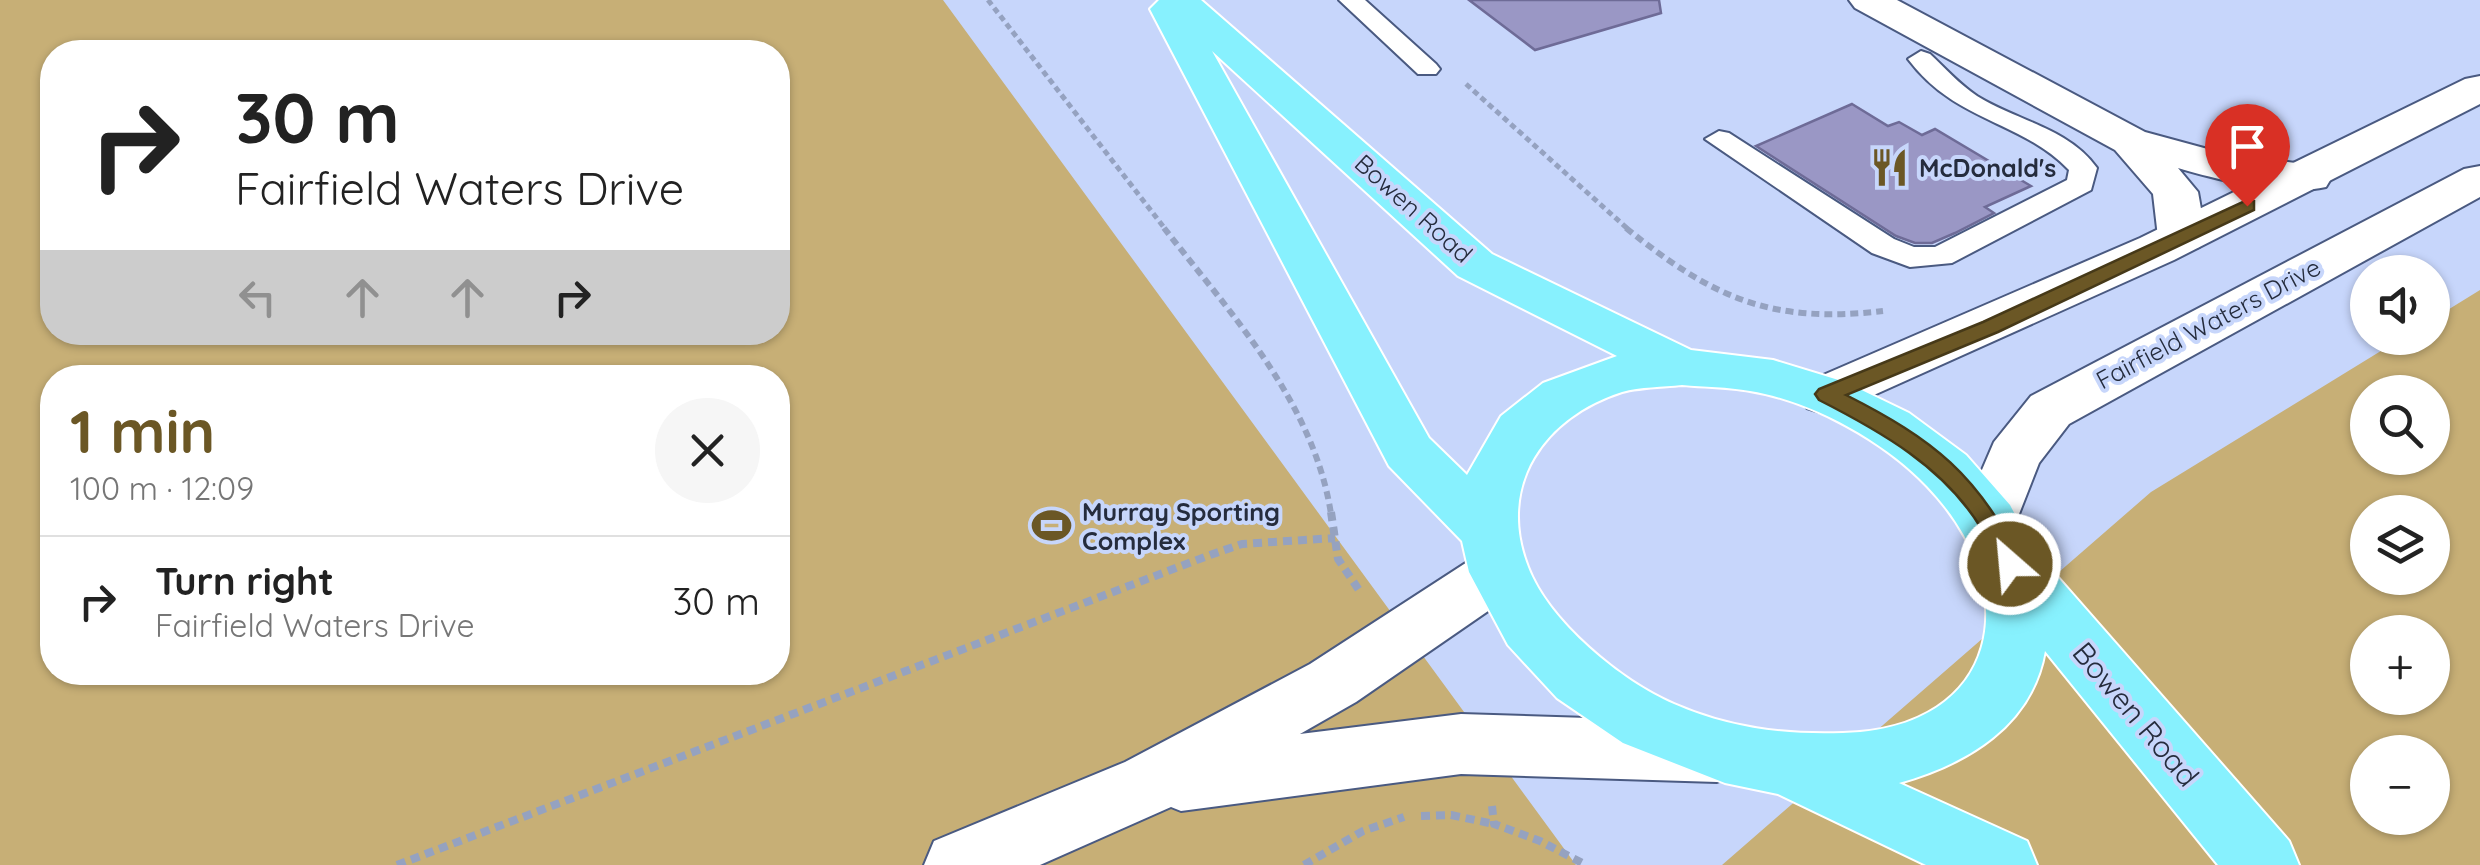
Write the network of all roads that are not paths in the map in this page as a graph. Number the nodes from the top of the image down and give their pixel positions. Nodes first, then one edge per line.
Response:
1 (1164, 0) edge
2 (1178, 0) edge
3 (1351, 0) edge
4 (1868, 0) edge
5 (1921, 59) dead end
6 (1427, 69) dead end
7 (2480, 88) edge
8 (1719, 138) dead end
9 (2130, 142) junction
10 (2310, 177) junction
11 (2480, 179) edge
12 (2182, 236) junction
13 (1682, 367) junction
14 (1826, 394) junction
15 (2000, 542) junction
16 (1494, 552) junction
17 (1756, 758) junction
18 (1149, 784) junction
19 (960, 865) edge
20 (2001, 865) edge
21 (2263, 865) edge

1 - 16 main road
2 - 13 main road, Bowen Road
3 - 6 lane
4 - 9 street
5 - 8 lane
7 - 10 street
9 - 10 street
9 - 12 street
10 - 12 street
11 - 15 street, Fairfield Waters Drive
12 - 14 street
13 - 14 main road, Bowen Road
13 - 16 main road, Bowen Road
14 - 15 main road, Bowen Road
15 - 17 main road
15 - 21 main road, Bowen Road
16 - 17 main road
16 - 18 street
17 - 18 street
17 - 20 main road
18 - 19 street

